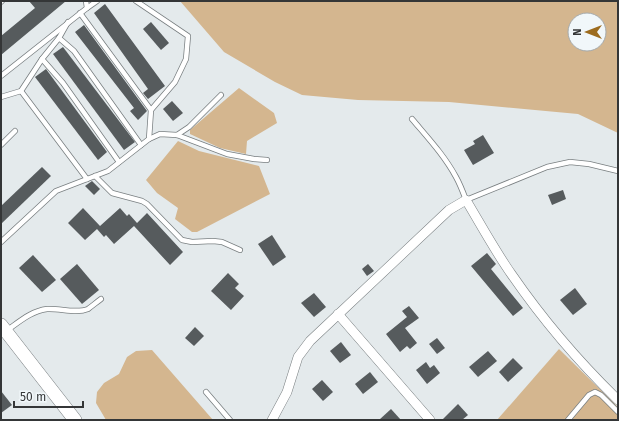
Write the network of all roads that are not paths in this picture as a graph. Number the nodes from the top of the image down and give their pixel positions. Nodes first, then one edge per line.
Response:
1 (86, 1) edge
2 (97, 1) edge
3 (136, 1) edge
4 (87, 8) junction
5 (80, 14) junction
6 (68, 22) junction
7 (59, 38) junction
8 (42, 59) junction
9 (1, 76) edge
10 (20, 91) junction
11 (221, 95) dead end
12 (1, 97) edge
13 (151, 110) junction
14 (412, 119) dead end
15 (15, 132) dead end
16 (177, 135) junction
17 (149, 139) junction
18 (141, 144) junction
19 (1, 145) edge
20 (267, 160) dead end
21 (119, 162) junction
22 (618, 171) edge
23 (95, 176) junction
24 (88, 179) junction
25 (466, 200) junction
26 (1, 242) edge
27 (240, 250) dead end
28 (101, 299) dead end
29 (338, 314) junction
30 (3, 328) edge
31 (206, 392) dead end
32 (618, 400) edge
33 (618, 412) edge
34 (75, 420) edge
35 (230, 420) edge
36 (272, 420) edge
37 (430, 420) edge
38 (568, 420) edge

1 - 4 lane
2 - 4 lane
3 - 13 lane
4 - 5 lane
5 - 6 lane
5 - 13 lane
6 - 7 lane
6 - 9 lane
7 - 8 lane
7 - 18 lane
8 - 10 lane
8 - 21 lane
10 - 12 lane
10 - 24 lane
11 - 16 lane
13 - 17 lane
14 - 25 lane
15 - 19 lane
16 - 17 lane
16 - 20 lane
17 - 18 lane
18 - 21 lane
21 - 23 lane
22 - 25 lane
23 - 24 lane
23 - 27 lane
24 - 26 lane
25 - 29 street
25 - 32 street
28 - 30 lane
29 - 36 street
29 - 37 street
30 - 34 main road
31 - 35 lane
33 - 38 lane

